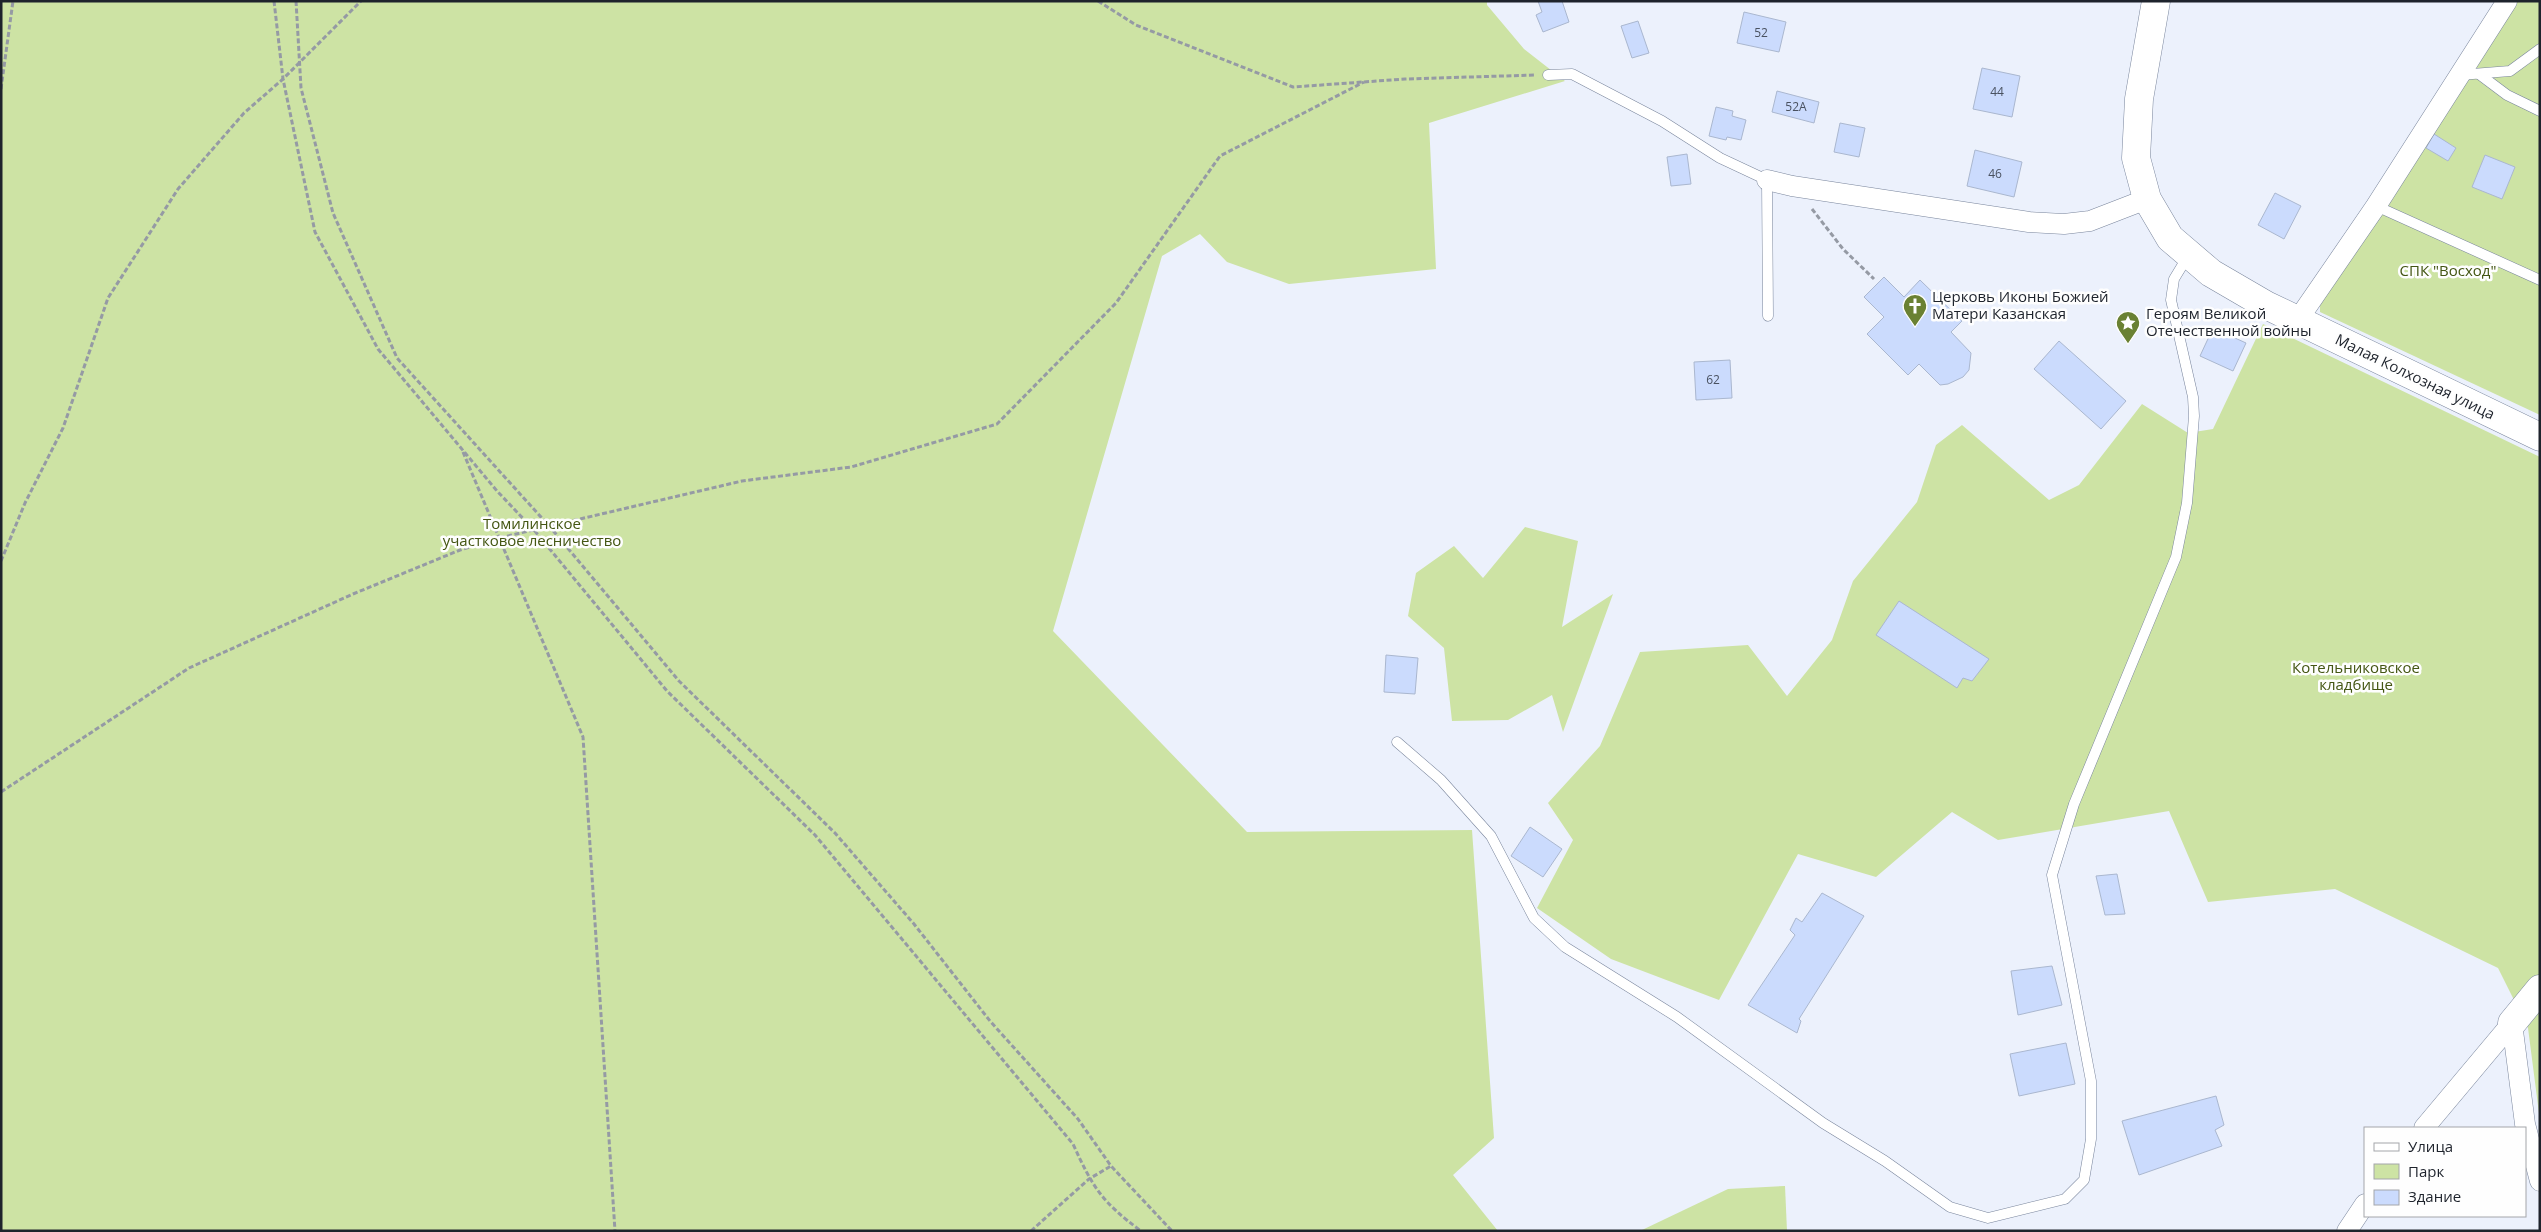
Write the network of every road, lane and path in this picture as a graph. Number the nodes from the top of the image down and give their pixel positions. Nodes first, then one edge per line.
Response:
1 (13, 1) edge
2 (274, 1) edge
3 (296, 1) edge
4 (361, 1) edge
5 (1098, 1) edge
6 (2156, 1) edge
7 (2508, 1) edge
8 (2540, 49) edge
9 (299, 63) junction
10 (1548, 74) joint
11 (2470, 75) junction
12 (283, 78) junction
13 (1364, 82) junction
14 (1, 89) edge
15 (2540, 110) edge
16 (1767, 180) junction
17 (1792, 186) junction
18 (2148, 199) junction
19 (2376, 206) junction
20 (2189, 255) junction
21 (1874, 279) dead end
22 (2540, 280) edge
23 (1768, 316) dead end
24 (2297, 321) junction
25 (2540, 437) edge
26 (462, 449) junction
27 (550, 527) junction
28 (534, 530) junction
29 (499, 538) junction
30 (1, 561) edge
31 (1397, 742) dead end
32 (1, 792) edge
33 (2540, 988) edge
34 (2512, 1023) junction
35 (2425, 1127) edge
36 (2526, 1127) edge
37 (2526, 1128) edge
38 (1111, 1166) junction
39 (1089, 1179) junction
40 (2540, 1181) edge
41 (2364, 1206) edge
42 (615, 1231) edge
43 (1031, 1231) edge
44 (1141, 1231) edge
45 (1172, 1231) edge
46 (2347, 1231) edge

1 - 14 path
2 - 12 path
3 - 9 path
4 - 9 path
5 - 13 path
6 - 18 street, Малая Колхозная улица
7 - 11 street
8 - 11 lane
9 - 12 path
9 - 27 path
10 - 13 path
10 - 16 lane
11 - 15 lane
11 - 19 street
12 - 26 path
12 - 30 path
13 - 27 path
16 - 17 street
16 - 23 lane
17 - 18 street
17 - 21 path
18 - 20 street, Малая Колхозная улица
19 - 22 lane
19 - 24 street
20 - 24 street, Малая Колхозная улица
20 - 31 lane
24 - 25 street, Малая Колхозная улица
26 - 28 path
26 - 29 path
27 - 28 path
27 - 38 path
28 - 29 path
28 - 39 path
29 - 32 path
29 - 42 path
33 - 34 street
34 - 35 street
34 - 36 street
37 - 40 street
38 - 39 path
38 - 45 path
39 - 43 path
39 - 44 path
41 - 46 street

